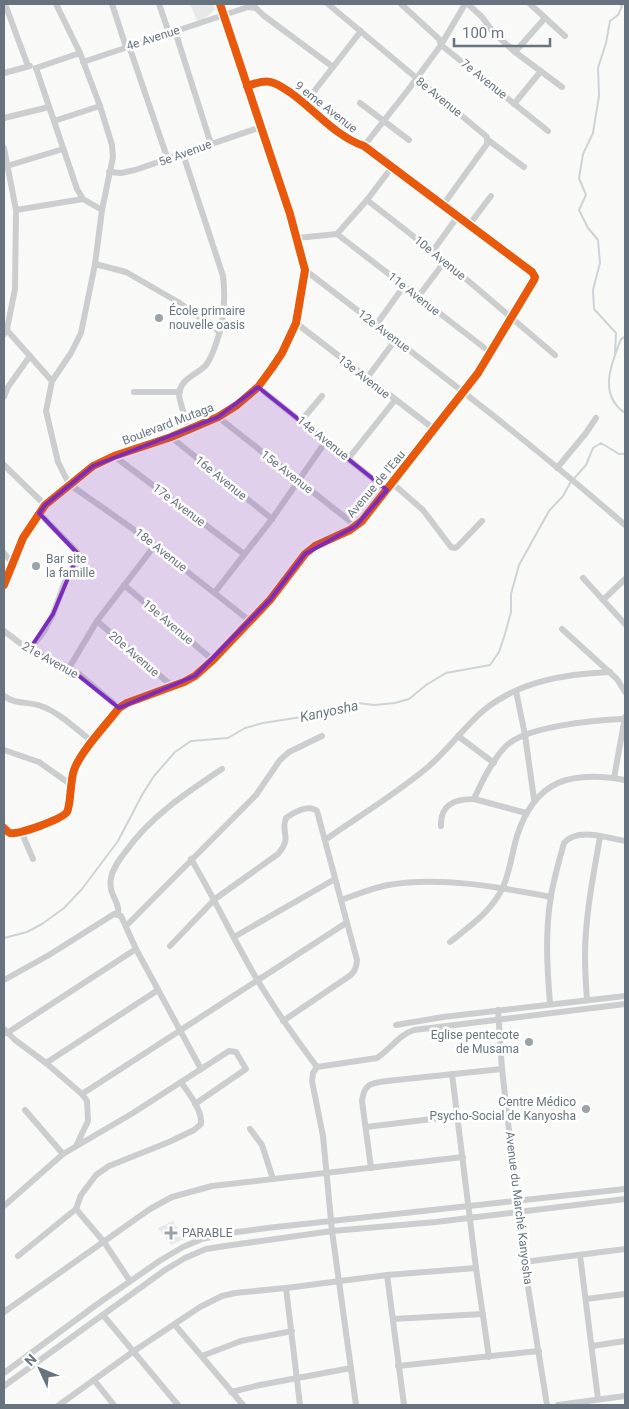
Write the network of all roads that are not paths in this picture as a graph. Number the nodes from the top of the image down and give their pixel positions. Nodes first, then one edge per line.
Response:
1 (5, 4) edge
2 (56, 4) edge
3 (112, 4) edge
4 (159, 4) edge
5 (220, 4) edge
6 (328, 4) edge
7 (401, 4) edge
8 (467, 4) edge
9 (530, 4) edge
10 (224, 16) junction
11 (545, 18) junction
12 (172, 32) junction
13 (361, 32) junction
14 (565, 36) dead end
15 (442, 45) junction
16 (128, 46) junction
17 (515, 52) junction
18 (80, 53) junction
19 (83, 62) junction
20 (28, 66) junction
21 (333, 67) junction
22 (36, 68) junction
23 (542, 71) junction
24 (4, 73) edge
25 (416, 78) junction
26 (247, 86) junction
27 (562, 87) dead end
28 (305, 103) junction
29 (360, 103) dead end
30 (514, 104) junction
31 (100, 106) junction
32 (49, 107) junction
33 (4, 118) edge
34 (384, 120) junction
35 (54, 122) junction
36 (261, 127) junction
37 (548, 131) dead end
38 (409, 140) dead end
39 (488, 140) junction
40 (211, 144) junction
41 (364, 146) junction
42 (4, 148) edge
43 (63, 149) junction
44 (183, 154) junction
45 (168, 160) junction
46 (8, 166) junction
47 (392, 167) junction
48 (524, 167) dead end
49 (109, 172) junction
50 (491, 196) dead end
51 (82, 199) junction
52 (367, 200) junction
53 (442, 204) junction
54 (16, 210) junction
55 (102, 210) junction
56 (458, 216) junction
57 (469, 225) junction
58 (337, 234) junction
59 (297, 238) junction
60 (432, 252) junction
61 (445, 262) junction
62 (95, 264) junction
63 (305, 270) junction
64 (404, 286) junction
65 (418, 297) junction
66 (511, 316) junction
67 (296, 323) junction
68 (376, 325) junction
69 (5, 330) edge
70 (220, 332) junction
71 (396, 340) junction
72 (491, 353) junction
73 (555, 355) dead end
74 (30, 356) junction
75 (367, 378) junction
76 (52, 381) junction
77 (258, 387) junction
78 (463, 391) junction
79 (134, 392) dead end
80 (180, 392) junction
81 (4, 396) edge
82 (322, 396) dead end
83 (395, 400) junction
84 (218, 418) junction
85 (596, 418) dead end
86 (301, 421) junction
87 (434, 429) junction
88 (189, 430) junction
89 (171, 437) junction
90 (326, 441) junction
91 (114, 456) junction
92 (348, 459) junction
93 (4, 464) edge
94 (558, 468) junction
95 (299, 481) junction
96 (392, 483) junction
97 (70, 484) junction
98 (388, 490) junction
99 (45, 505) junction
100 (39, 513) junction
101 (272, 519) junction
102 (482, 521) dead end
103 (625, 525) edge
104 (356, 526) junction
105 (155, 545) junction
106 (4, 553) edge
107 (244, 554) junction
108 (12, 563) junction
109 (583, 578) dead end
110 (625, 578) edge
111 (124, 584) junction
112 (4, 585) edge
113 (215, 592) junction
114 (604, 600) junction
115 (97, 621) junction
116 (250, 621) junction
117 (625, 624) edge
118 (562, 629) dead end
119 (4, 631) edge
120 (29, 650) junction
121 (213, 660) junction
122 (69, 668) junction
123 (610, 672) junction
124 (172, 686) junction
125 (516, 691) junction
126 (625, 692) edge
127 (4, 696) edge
128 (120, 708) junction
129 (625, 717) edge
130 (322, 736) dead end
131 (458, 736) junction
132 (525, 736) junction
133 (93, 742) junction
134 (4, 750) edge
135 (494, 763) junction
136 (222, 769) dead end
137 (614, 778) junction
138 (625, 780) edge
139 (70, 784) junction
140 (474, 799) junction
141 (534, 799) junction
142 (526, 812) junction
143 (441, 826) dead end
144 (4, 828) edge
145 (21, 831) junction
146 (600, 837) junction
147 (325, 840) junction
148 (625, 841) edge
149 (33, 859) dead end
150 (192, 859) junction
151 (335, 879) junction
152 (503, 887) junction
153 (551, 897) junction
154 (215, 899) junction
155 (341, 900) junction
156 (118, 914) junction
157 (346, 923) junction
158 (126, 926) junction
159 (234, 937) junction
160 (450, 942) dead end
161 (170, 946) dead end
162 (136, 949) junction
163 (4, 980) edge
164 (257, 980) junction
165 (158, 990) junction
166 (625, 996) edge
167 (587, 1000) junction
168 (550, 1003) junction
169 (625, 1004) edge
170 (498, 1010) junction
171 (499, 1020) junction
172 (283, 1021) junction
173 (396, 1025) dead end
174 (181, 1030) junction
175 (5, 1031) edge
176 (46, 1063) junction
177 (317, 1067) junction
178 (201, 1069) junction
179 (502, 1069) junction
180 (452, 1074) junction
181 (181, 1082) junction
182 (82, 1094) junction
183 (195, 1104) junction
184 (25, 1110) dead end
185 (457, 1116) junction
186 (366, 1128) junction
187 (250, 1129) dead end
188 (78, 1144) junction
189 (63, 1154) junction
190 (463, 1157) junction
191 (371, 1168) junction
192 (326, 1172) junction
193 (273, 1179) junction
194 (625, 1189) edge
195 (625, 1199) edge
196 (517, 1201) junction
197 (4, 1206) edge
198 (468, 1207) junction
199 (76, 1210) junction
200 (519, 1211) junction
201 (469, 1217) junction
202 (331, 1222) junction
203 (332, 1231) junction
204 (104, 1242) junction
205 (625, 1249) edge
206 (580, 1255) junction
207 (18, 1256) dead end
208 (524, 1262) junction
209 (476, 1268) junction
210 (387, 1275) junction
211 (130, 1281) junction
212 (339, 1281) junction
213 (286, 1288) junction
214 (625, 1294) edge
215 (586, 1299) junction
216 (4, 1312) edge
217 (483, 1314) junction
218 (103, 1315) junction
219 (393, 1319) junction
220 (175, 1325) junction
221 (292, 1330) junction
222 (625, 1342) edge
223 (592, 1346) junction
224 (134, 1351) junction
225 (539, 1351) junction
226 (202, 1356) junction
227 (489, 1357) junction
228 (398, 1366) junction
229 (351, 1368) junction
230 (4, 1373) edge
231 (296, 1379) junction
232 (94, 1380) junction
233 (4, 1386) edge
234 (231, 1392) junction
235 (625, 1396) edge
236 (598, 1399) junction
237 (59, 1405) edge
238 (114, 1405) edge
239 (178, 1405) edge
240 (243, 1405) edge
241 (300, 1405) edge
242 (356, 1405) edge
243 (404, 1405) edge
244 (547, 1405) edge
245 (558, 1405) edge

1 - 20 street
2 - 18 street
3 - 16 street
4 - 12 street
5 - 10 street, Boulevard Mutaga
6 - 13 street, 8e Avenue
7 - 15 street, 7e Avenue
8 - 15 street
8 - 17 street
9 - 11 street
10 - 12 street, 4e Avenue
10 - 21 street, 4e Avenue
10 - 26 street, Boulevard Mutaga
11 - 14 street
11 - 17 street
12 - 16 street, 4e Avenue
12 - 40 street
13 - 21 street
13 - 25 street, 8e Avenue
15 - 25 street
15 - 30 street, 7e Avenue
16 - 19 street, 4e Avenue
16 - 45 street
17 - 23 street
18 - 19 street
18 - 22 street
19 - 31 street
20 - 22 street
20 - 24 street
21 - 28 street
22 - 32 street
23 - 27 street
23 - 30 street
25 - 34 street
25 - 39 street, 8e Avenue
26 - 28 street, 9 eme Avenue
26 - 36 street, Boulevard Mutaga
28 - 41 street, 9 eme Avenue
29 - 34 street
30 - 37 street, 7e Avenue
31 - 35 street
31 - 49 street
32 - 33 street
32 - 35 street
34 - 38 street
34 - 41 street
35 - 43 street
36 - 40 street, 5e Avenue
36 - 59 street, Boulevard Mutaga
39 - 48 street, 8e Avenue
39 - 53 street
40 - 44 street, 5e Avenue
41 - 47 street, Avenue de l'Eau
42 - 46 street
43 - 46 street
43 - 51 street
44 - 45 street, 5e Avenue
44 - 70 street
45 - 49 street, 5e Avenue
46 - 54 street
47 - 52 street
47 - 53 street, Avenue de l'Eau
49 - 55 street
50 - 57 street
51 - 54 street
51 - 55 street
52 - 58 street
52 - 60 street, 10e Avenue
53 - 56 street, Avenue de l'Eau
54 - 69 street
55 - 62 street
56 - 57 street, Avenue de l'Eau
56 - 60 street
57 - 66 street, Avenue de l'Eau
58 - 59 street
58 - 64 street, 11e Avenue
59 - 63 street, Boulevard Mutaga
60 - 61 street, 10e Avenue
61 - 65 street
61 - 66 street, 10e Avenue
62 - 70 street
62 - 76 street
63 - 67 street, Boulevard Mutaga
63 - 68 street, 12e Avenue
64 - 65 street, 11e Avenue
64 - 68 street
65 - 72 street, 11e Avenue
66 - 72 street, Avenue de l'Eau
66 - 73 street, 10e Avenue
67 - 75 street, 13e Avenue
67 - 77 street, Boulevard Mutaga
68 - 71 street, 12e Avenue
69 - 74 street
70 - 80 street
71 - 75 street
71 - 78 street, 12e Avenue
72 - 78 street, Avenue de l'Eau
74 - 76 street
74 - 81 street
75 - 83 street, 13e Avenue
76 - 97 street
77 - 84 street, Boulevard Mutaga
77 - 86 street, 14e Avenue
78 - 87 street, Avenue de l'Eau
78 - 94 street, 12e Avenue
79 - 80 street
80 - 88 street
82 - 86 street
83 - 87 street, 13e Avenue
83 - 92 street
84 - 88 street, Boulevard Mutaga
84 - 95 street, 15e Avenue
85 - 94 street
86 - 90 street, 14e Avenue
87 - 96 street, Avenue de l'Eau
88 - 89 street, Boulevard Mutaga
89 - 91 street, Boulevard Mutaga
89 - 101 street, 16e Avenue
90 - 92 street, 14e Avenue
90 - 95 street
91 - 97 street, Boulevard Mutaga
91 - 107 street, 17e Avenue
92 - 98 street, 14e Avenue
93 - 99 street
94 - 103 street, 12e Avenue
95 - 101 street
95 - 104 street, 15e Avenue
96 - 98 street, Avenue de l'Eau
96 - 102 street
97 - 99 street, Boulevard Mutaga
97 - 105 street, 18e Avenue
98 - 104 street, Avenue de l'Eau
99 - 100 street, Boulevard Mutaga
100 - 108 street, Boulevard Mutaga
100 - 120 street
101 - 107 street
104 - 116 street, Avenue de l'Eau
105 - 111 street
105 - 113 street, 18e Avenue
106 - 108 street
107 - 113 street
108 - 112 street, Boulevard Mutaga
109 - 114 street
110 - 114 street
111 - 115 street
111 - 121 street, 19e Avenue
113 - 116 street, 18e Avenue
114 - 117 street
115 - 122 street
115 - 124 street, 20e Avenue
116 - 121 street, Avenue de l'Eau
118 - 123 street
119 - 120 street, 21e Avenue
120 - 122 street, 21e Avenue
121 - 124 street, Avenue de l'Eau
122 - 128 street, 21e Avenue
123 - 125 street
123 - 126 street
124 - 128 street, Avenue de l'Eau
125 - 131 street
125 - 132 street
127 - 133 street
128 - 133 street, Avenue de l'Eau
129 - 132 street
129 - 137 street
130 - 150 street
131 - 135 street
131 - 147 street
132 - 135 street
132 - 141 street
133 - 139 street, Avenue de l'Eau
134 - 139 street
135 - 140 street
136 - 156 street
137 - 138 street
137 - 141 street
139 - 145 street, Avenue de l'Eau
140 - 142 street
140 - 143 street
141 - 142 street
142 - 152 street
144 - 145 street, Avenue de l'Eau
145 - 149 street
146 - 148 street
146 - 153 street
146 - 167 street
147 - 151 street
147 - 154 street
150 - 154 street
150 - 158 street
151 - 155 street
151 - 159 street
152 - 153 street
152 - 155 street
152 - 160 street
153 - 168 street
154 - 159 street
154 - 161 street
155 - 157 street
156 - 158 street
156 - 163 street
157 - 164 street
157 - 172 street
158 - 162 street
159 - 164 street
162 - 165 street
162 - 175 street
164 - 172 street
164 - 174 street
165 - 174 street
165 - 176 street
166 - 167 street
167 - 168 street
168 - 170 street
169 - 171 street
170 - 171 street, Avenue du Marché Kanyosha
170 - 173 street
171 - 177 street
171 - 179 street, Avenue du Marché Kanyosha
172 - 177 street
174 - 178 street
174 - 182 street
175 - 176 street
176 - 182 street
177 - 192 street
178 - 181 street
178 - 183 street
179 - 180 street
179 - 196 street, Avenue du Marché Kanyosha
180 - 185 street
180 - 186 street
181 - 183 street
181 - 188 street
182 - 188 street
183 - 199 street
184 - 189 street
185 - 186 street
185 - 190 street
186 - 191 street
187 - 193 street
188 - 189 street
189 - 197 street
190 - 191 street
190 - 198 street
191 - 192 street
192 - 193 street
192 - 202 street
193 - 204 street
194 - 196 street
195 - 200 street
196 - 198 street
196 - 200 street, Avenue du Marché Kanyosha
198 - 201 street
198 - 202 street
199 - 204 street
199 - 207 street
200 - 201 street
200 - 208 street, Avenue du Marché Kanyosha
201 - 203 street
201 - 209 street
202 - 203 street
202 - 211 street
203 - 212 street
203 - 218 street
204 - 211 street
204 - 216 street
205 - 206 street
206 - 208 street
206 - 215 street
208 - 225 street, Avenue du Marché Kanyosha
209 - 210 street
209 - 217 street
210 - 212 street
210 - 219 street
211 - 230 street
212 - 213 street
212 - 229 street
213 - 220 street
213 - 221 street
214 - 215 street
215 - 223 street
217 - 219 street
217 - 227 street
218 - 224 street
218 - 233 street
219 - 228 street
220 - 224 street
220 - 226 street
221 - 226 street
221 - 231 street
222 - 223 street
223 - 236 street
224 - 232 street
224 - 239 street
225 - 227 street
225 - 244 street, Avenue du Marché Kanyosha
226 - 234 street
227 - 228 street
228 - 243 street
229 - 231 street
229 - 242 street
231 - 234 street
231 - 241 street
232 - 237 street
232 - 238 street
234 - 240 street
235 - 236 street
236 - 245 street

